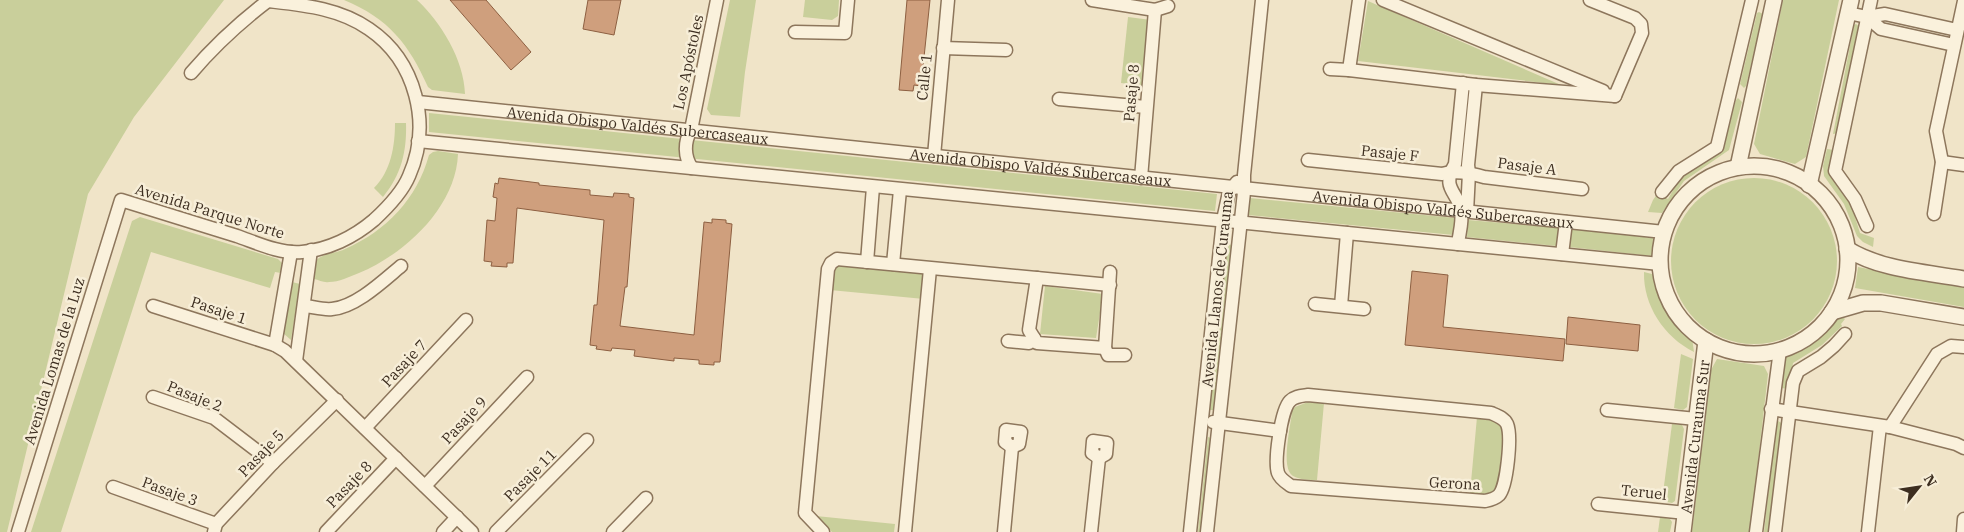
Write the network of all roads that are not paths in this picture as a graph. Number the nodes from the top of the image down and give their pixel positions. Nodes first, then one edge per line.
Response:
1 (269, 0) edge
2 (718, 0) edge
3 (848, 0) edge
4 (948, 0) edge
5 (1092, 0) edge
6 (1262, 0) edge
7 (1359, 0) edge
8 (1383, 0) edge
9 (1590, 0) edge
10 (1871, 0) edge
11 (1752, 1) edge
12 (1964, 1) edge
13 (1773, 4) edge
14 (1168, 6) dead end
15 (1850, 6) edge
16 (1155, 10) junction
17 (1874, 19) junction
18 (1957, 30) junction
19 (795, 32) dead end
20 (1954, 45) junction
21 (943, 48) junction
22 (1006, 50) dead end
23 (1330, 69) dead end
24 (1349, 70) junction
25 (191, 73) dead end
26 (1463, 83) junction
27 (1476, 85) junction
28 (1731, 91) junction
29 (1615, 96) junction
30 (1752, 96) junction
31 (1059, 98) dead end
32 (418, 102) junction
33 (1146, 107) junction
34 (691, 130) junction
35 (1819, 137) junction
36 (418, 141) junction
37 (1841, 143) junction
38 (934, 156) junction
39 (1308, 160) dead end
40 (1942, 162) junction
41 (1964, 165) edge
42 (1738, 167) junction
43 (692, 168) junction
44 (1451, 172) junction
45 (1469, 173) junction
46 (1244, 175) junction
47 (1141, 178) junction
48 (1809, 185) junction
49 (873, 187) junction
50 (1231, 188) junction
51 (1244, 189) junction
52 (1582, 189) dead end
53 (900, 190) junction
54 (1662, 192) dead end
55 (121, 200) joint
56 (1464, 211) junction
57 (1934, 214) dead end
58 (1223, 220) junction
59 (1241, 222) junction
60 (1566, 222) junction
61 (1867, 226) dead end
62 (1664, 232) junction
63 (1347, 233) junction
64 (1458, 244) junction
65 (1847, 249) junction
66 (312, 250) junction
67 (291, 252) junction
68 (1562, 254) junction
69 (867, 262) junction
70 (893, 264) junction
71 (1660, 264) junction
72 (401, 266) dead end
73 (930, 269) junction
74 (1036, 278) junction
75 (1964, 279) edge
76 (1315, 304) dead end
77 (153, 306) dead end
78 (305, 306) junction
79 (1341, 306) junction
80 (1364, 309) dead end
81 (1832, 312) junction
82 (1964, 317) edge
83 (466, 320) dead end
84 (1845, 334) dead end
85 (1034, 338) junction
86 (1008, 341) dead end
87 (1706, 341) junction
88 (275, 345) junction
89 (1964, 347) edge
90 (1104, 348) junction
91 (1780, 350) junction
92 (1125, 355) dead end
93 (296, 361) junction
94 (527, 377) dead end
95 (153, 397) dead end
96 (337, 400) junction
97 (1771, 409) junction
98 (1607, 410) dead end
99 (1789, 412) junction
100 (1696, 419) junction
101 (1202, 420) junction
102 (1219, 423) junction
103 (1885, 426) junction
104 (365, 428) junction
105 (1280, 430) junction
106 (587, 440) dead end
107 (1012, 447) dead end
108 (1964, 448) edge
109 (396, 458) junction
110 (1098, 458) dead end
111 (273, 463) junction
112 (425, 486) junction
113 (113, 487) dead end
114 (646, 498) dead end
115 (1598, 504) dead end
116 (1686, 513) junction
117 (457, 517) junction
118 (1964, 519) edge
119 (215, 528) edge
120 (18, 532) edge
121 (326, 532) edge
122 (443, 532) edge
123 (472, 532) edge
124 (496, 532) edge
125 (613, 532) edge
126 (822, 532) edge
127 (905, 532) edge
128 (1004, 532) edge
129 (1091, 532) edge
130 (1190, 532) edge
131 (1207, 532) edge
132 (1683, 532) edge
133 (1756, 532) edge
134 (1775, 532) edge
135 (1868, 532) edge
136 (1963, 532) edge

1 - 25 street
1 - 32 street, Avenida Parque Norte
2 - 34 street, Los Apóstoles
3 - 19 street
4 - 21 street, Calle 1
5 - 16 street
6 - 46 street
7 - 24 street
8 - 29 street
9 - 29 street
10 - 17 street
11 - 13 street
11 - 28 street
12 - 18 street
13 - 30 street
14 - 16 street
15 - 17 street
15 - 35 street
16 - 33 street, Pasaje 8
17 - 18 street
17 - 20 street
17 - 37 street
18 - 20 street
20 - 40 street
21 - 22 street
21 - 38 street, Calle 1
23 - 24 street
24 - 26 street
26 - 27 street
26 - 44 street
27 - 29 street
27 - 45 street
28 - 30 street
28 - 54 street
30 - 42 street
31 - 33 street
32 - 34 street, Avenida Obispo Valdés Subercaseaux
32 - 36 street, Avenida Parque Norte
33 - 47 street, Pasaje 8
34 - 38 street, Avenida Obispo Valdés Subercaseaux
34 - 43 street, Los Apóstoles
35 - 37 street
35 - 48 street
36 - 43 street
36 - 66 street, Avenida Parque Norte
37 - 61 street
38 - 47 street, Avenida Obispo Valdés Subercaseaux
39 - 44 street, Pasaje F
40 - 41 street
40 - 57 street
42 - 48 street
42 - 62 street
43 - 49 street
44 - 45 street, Pasaje F
44 - 56 street
45 - 52 street, Pasaje A
45 - 56 street
46 - 50 street, Avenida Llanos de Curauma
46 - 51 street, Avenida Llanos de Curauma
47 - 50 street, Avenida Obispo Valdés Subercaseaux
48 - 65 street
49 - 53 street
49 - 69 street
50 - 51 street, Avenida Obispo Valdés Subercaseaux
50 - 58 street, Avenida Llanos de Curauma
51 - 56 street, Avenida Obispo Valdés Subercaseaux
51 - 59 street, Avenida Llanos de Curauma
53 - 58 street
53 - 70 street
55 - 67 street, Avenida Parque Norte
55 - 120 street, Avenida Lomas de la Luz
56 - 60 street, Avenida Obispo Valdés Subercaseaux
56 - 64 street
58 - 59 street
58 - 101 street, Avenida Llanos de Curauma
59 - 63 street
59 - 102 street, Avenida Llanos de Curauma
60 - 62 street, Avenida Obispo Valdés Subercaseaux
60 - 68 street
62 - 71 street
63 - 64 street
63 - 79 street
64 - 68 street
65 - 75 street
65 - 81 street
66 - 67 street, Avenida Parque Norte
66 - 78 street
67 - 88 street
68 - 71 street
69 - 70 street
69 - 126 street
70 - 73 street
71 - 87 street
72 - 78 street
73 - 74 street
73 - 127 street
74 - 85 street
74 - 90 street
76 - 79 street
77 - 88 street, Pasaje 1
78 - 93 street
79 - 80 street
81 - 82 street
81 - 91 street
83 - 104 street, Pasaje 7
84 - 99 street
85 - 86 street
85 - 90 street
87 - 91 street
87 - 100 street, Avenida Curauma Sur
88 - 93 street, Pasaje 1
89 - 103 street
90 - 92 street
91 - 97 street
93 - 96 street, Pasaje 1
94 - 112 street, Pasaje 9
95 - 111 street, Pasaje 2
96 - 104 street, Pasaje 1
96 - 111 street, Pasaje 5
97 - 99 street
97 - 133 street
98 - 100 street
99 - 103 street
99 - 134 street
100 - 116 street, Avenida Curauma Sur
101 - 102 street
101 - 130 street, Avenida Llanos de Curauma
102 - 105 street
102 - 131 street, Avenida Llanos de Curauma
103 - 108 street
103 - 135 street
104 - 109 street, Pasaje 1
105 - 105 street, Gerona
106 - 124 street, Pasaje 11
107 - 128 street
109 - 112 street, Pasaje 1
109 - 121 street, Pasaje 8
110 - 129 street
111 - 119 street, Pasaje 5
112 - 117 street, Pasaje 1
113 - 119 street, Pasaje 3
114 - 125 street
115 - 116 street, Teruel
116 - 132 street, Avenida Curauma Sur
117 - 122 street
117 - 123 street, Pasaje 1
118 - 136 street

